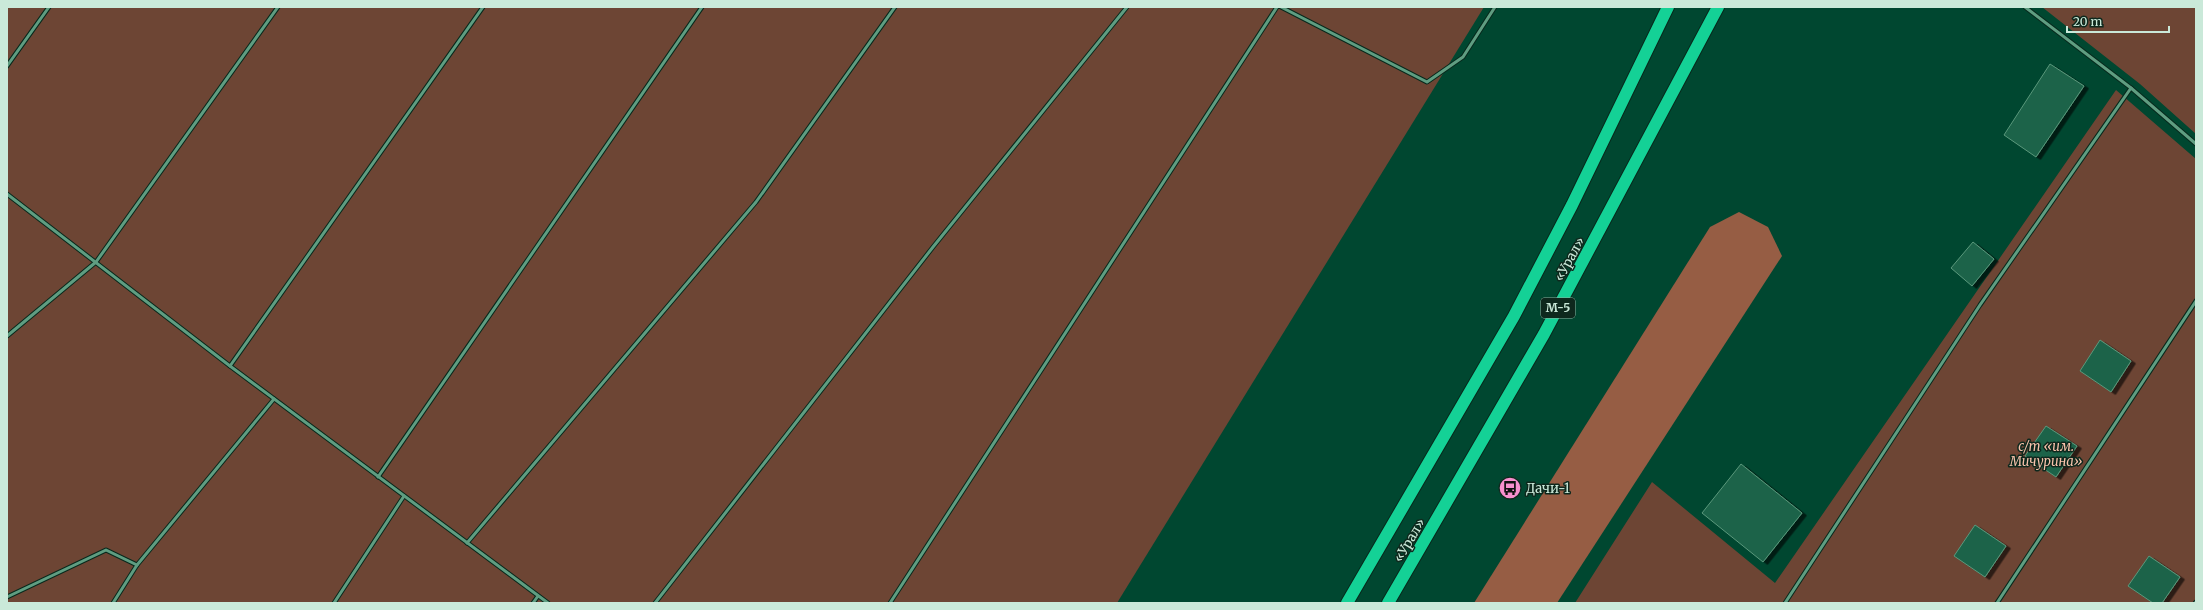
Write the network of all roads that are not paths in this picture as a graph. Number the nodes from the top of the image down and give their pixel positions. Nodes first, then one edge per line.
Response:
1 (49, 7) edge
2 (278, 7) edge
3 (483, 7) edge
4 (702, 7) edge
5 (895, 7) edge
6 (1127, 7) edge
7 (1277, 7) edge
8 (1280, 7) edge
9 (1495, 7) edge
10 (1668, 7) edge
11 (1718, 7) edge
12 (2025, 7) edge
13 (7, 66) edge
14 (2131, 88) junction
15 (2196, 144) edge
16 (7, 194) edge
17 (96, 262) junction
18 (2196, 301) edge
19 (7, 336) edge
20 (230, 366) junction
21 (274, 398) junction
22 (378, 477) junction
23 (404, 496) junction
24 (467, 543) junction
25 (137, 565) junction
26 (538, 596) junction
27 (7, 597) edge
28 (113, 603) edge
29 (334, 603) edge
30 (533, 603) edge
31 (548, 603) edge
32 (655, 603) edge
33 (890, 603) edge
34 (1347, 603) edge
35 (1388, 603) edge
36 (1784, 603) edge
37 (1997, 603) edge

1 - 13 lane
2 - 17 lane
3 - 20 lane
4 - 22 lane
5 - 24 lane
6 - 32 lane
7 - 33 lane
8 - 9 lane
10 - 34 highway, «Урал» / М-5
11 - 35 highway, «Урал» / М-5
12 - 14 lane
14 - 15 lane
14 - 36 lane
16 - 17 lane
17 - 19 lane
17 - 20 lane
18 - 37 lane
20 - 21 lane
21 - 22 lane
21 - 25 lane
22 - 23 lane
23 - 24 lane
23 - 29 lane
24 - 26 lane
25 - 27 lane
25 - 28 lane
26 - 30 lane
26 - 31 lane

